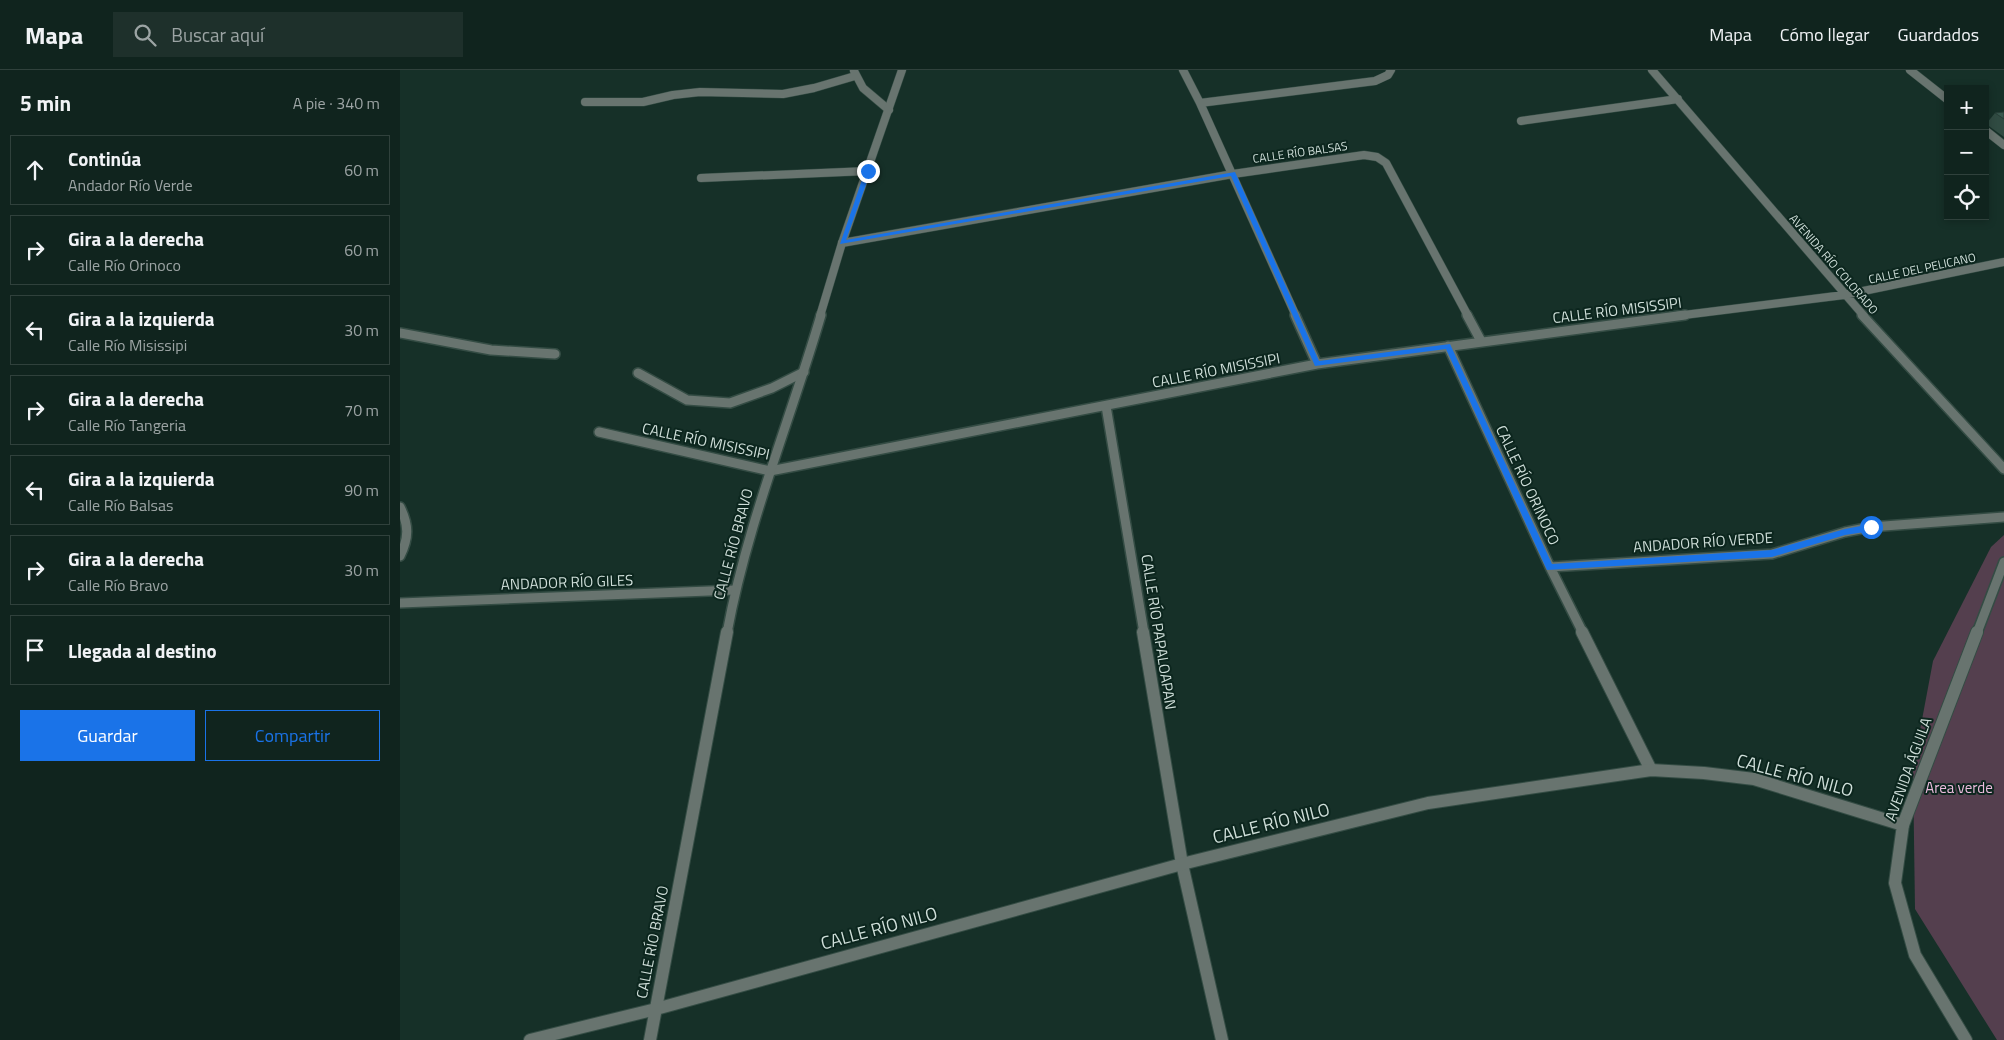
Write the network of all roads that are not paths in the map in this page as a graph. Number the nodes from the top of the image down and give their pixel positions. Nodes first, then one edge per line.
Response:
1 (902, 70) edge
2 (1183, 70) edge
3 (1391, 70) edge
4 (1652, 70) edge
5 (1910, 70) edge
6 (854, 73) edge
7 (1944, 97) edge
8 (1678, 99) junction
9 (584, 102) dead end
10 (1200, 103) junction
11 (889, 110) junction
12 (1521, 120) dead end
13 (1989, 133) edge
14 (2004, 145) edge
15 (868, 171) junction
16 (1233, 174) junction
17 (701, 178) dead end
18 (842, 243) junction
19 (2004, 262) edge
20 (1844, 295) junction
21 (400, 333) edge
22 (1481, 341) junction
23 (1448, 346) junction
24 (554, 354) dead end
25 (1317, 364) junction
26 (804, 372) junction
27 (638, 373) dead end
28 (1106, 406) junction
29 (599, 432) dead end
30 (2004, 469) edge
31 (770, 471) junction
32 (400, 507) edge
33 (2004, 516) edge
34 (400, 556) edge
35 (2004, 562) edge
36 (1550, 567) junction
37 (736, 590) junction
38 (400, 603) edge
39 (1650, 770) junction
40 (1903, 825) junction
41 (1182, 864) junction
42 (656, 1009) junction
43 (530, 1040) edge
44 (650, 1040) edge
45 (1222, 1040) edge
46 (1966, 1040) edge

1 - 11 street, CALLE RÍO BRAVO
2 - 10 street
3 - 10 street
4 - 8 street, AVENIDA RÍO COLORADO
5 - 7 street
6 - 9 street
6 - 11 street
8 - 12 street
8 - 20 street, AVENIDA RÍO COLORADO
10 - 16 street
11 - 15 street, CALLE RÍO BRAVO
13 - 14 street
15 - 17 street
15 - 18 street, CALLE RÍO BRAVO
16 - 18 street, CALLE RÍO BALSAS
16 - 22 street, CALLE RÍO BALSAS
16 - 25 street
18 - 26 street, CALLE RÍO BRAVO
19 - 20 street, CALLE DEL PELICANO
20 - 22 street, CALLE RÍO MISISSIPI
20 - 30 street, AVENIDA RÍO COLORADO
21 - 24 street
22 - 23 street, CALLE RÍO MISISSIPI
23 - 25 street, CALLE RÍO MISISSIPI
23 - 36 street, CALLE RÍO ORINOCO
25 - 28 street, CALLE RÍO MISISSIPI
26 - 27 street
26 - 31 street, CALLE RÍO BRAVO
28 - 31 street, CALLE RÍO MISISSIPI
28 - 41 street, CALLE RÍO PAPALOAPAN
29 - 31 street, CALLE RÍO MISISSIPI
31 - 37 street, CALLE RÍO BRAVO
32 - 34 street
33 - 36 street, ANDADOR RÍO VERDE
35 - 40 street, AVENIDA ÁGUILA
36 - 39 street, CALLE RÍO ORINOCO
37 - 38 street, ANDADOR RÍO GILES
37 - 42 street, CALLE RÍO BRAVO
39 - 40 street, CALLE RÍO NILO
39 - 41 street, CALLE RÍO NILO
40 - 46 street, AVENIDA ÁGUILA
41 - 42 street, CALLE RÍO NILO
41 - 45 street, CALLE RÍO PAPALOAPAN
42 - 43 street, CALLE RÍO NILO
42 - 44 street, CALLE RÍO BRAVO

